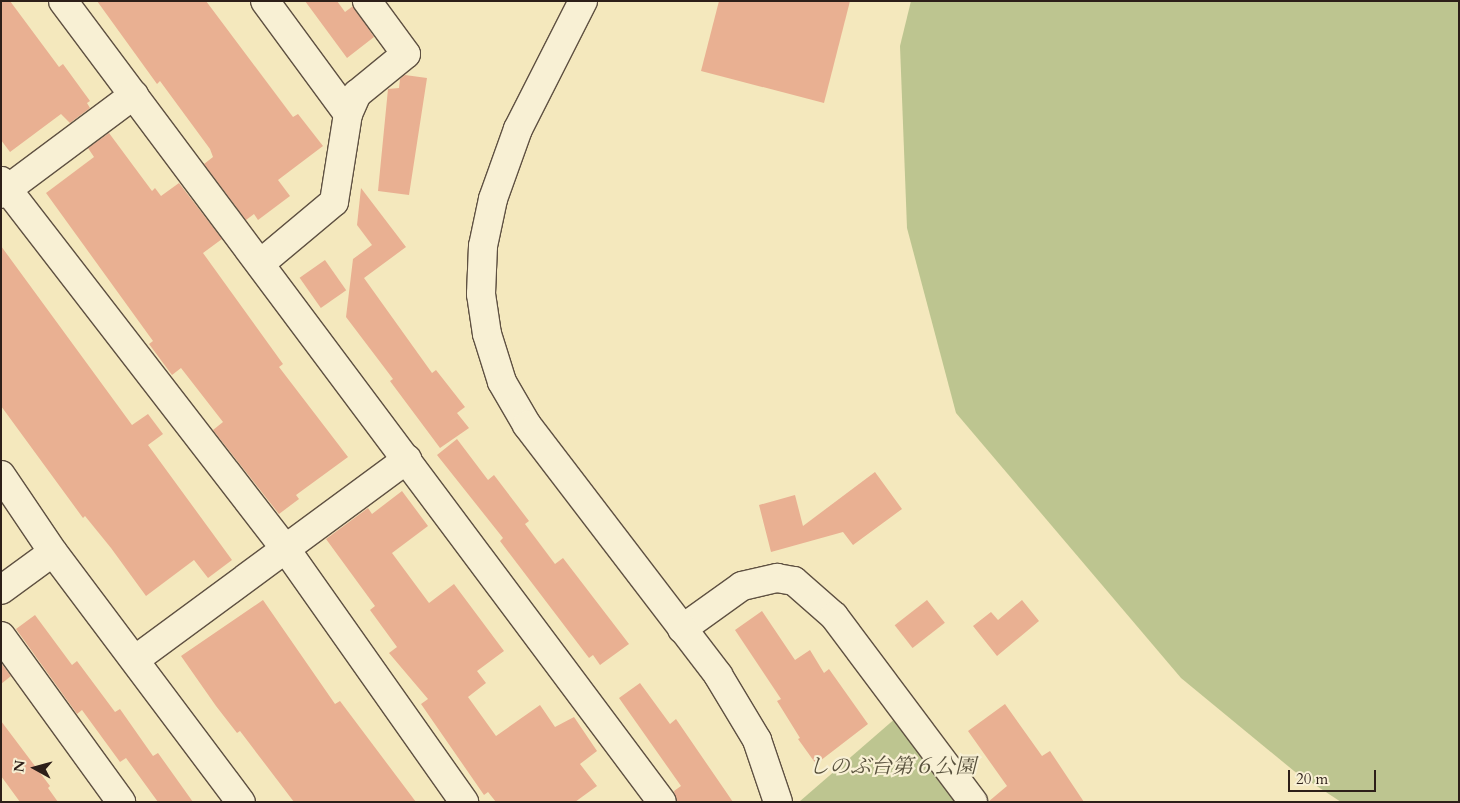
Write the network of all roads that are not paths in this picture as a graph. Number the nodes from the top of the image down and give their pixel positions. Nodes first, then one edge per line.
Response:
1 (63, 1) edge
2 (265, 1) edge
3 (367, 1) edge
4 (583, 1) edge
5 (134, 95) junction
6 (348, 114) junction
7 (3, 189) edge
8 (261, 263) junction
9 (407, 459) junction
10 (1, 475) edge
11 (286, 548) junction
12 (53, 552) junction
13 (1, 590) edge
14 (682, 629) junction
15 (1, 636) edge
16 (136, 659) junction
17 (121, 802) edge
18 (240, 802) edge
19 (464, 802) edge
20 (662, 802) edge
21 (778, 802) edge
22 (973, 802) edge

1 - 5 street
2 - 6 street
3 - 6 street
4 - 14 street
5 - 7 street
5 - 8 street
6 - 8 street
7 - 11 street
8 - 9 street
9 - 11 street
9 - 20 street
10 - 12 street
11 - 16 street
11 - 19 street
12 - 13 street
12 - 16 street
14 - 21 street
14 - 22 street
15 - 17 street
16 - 18 street

